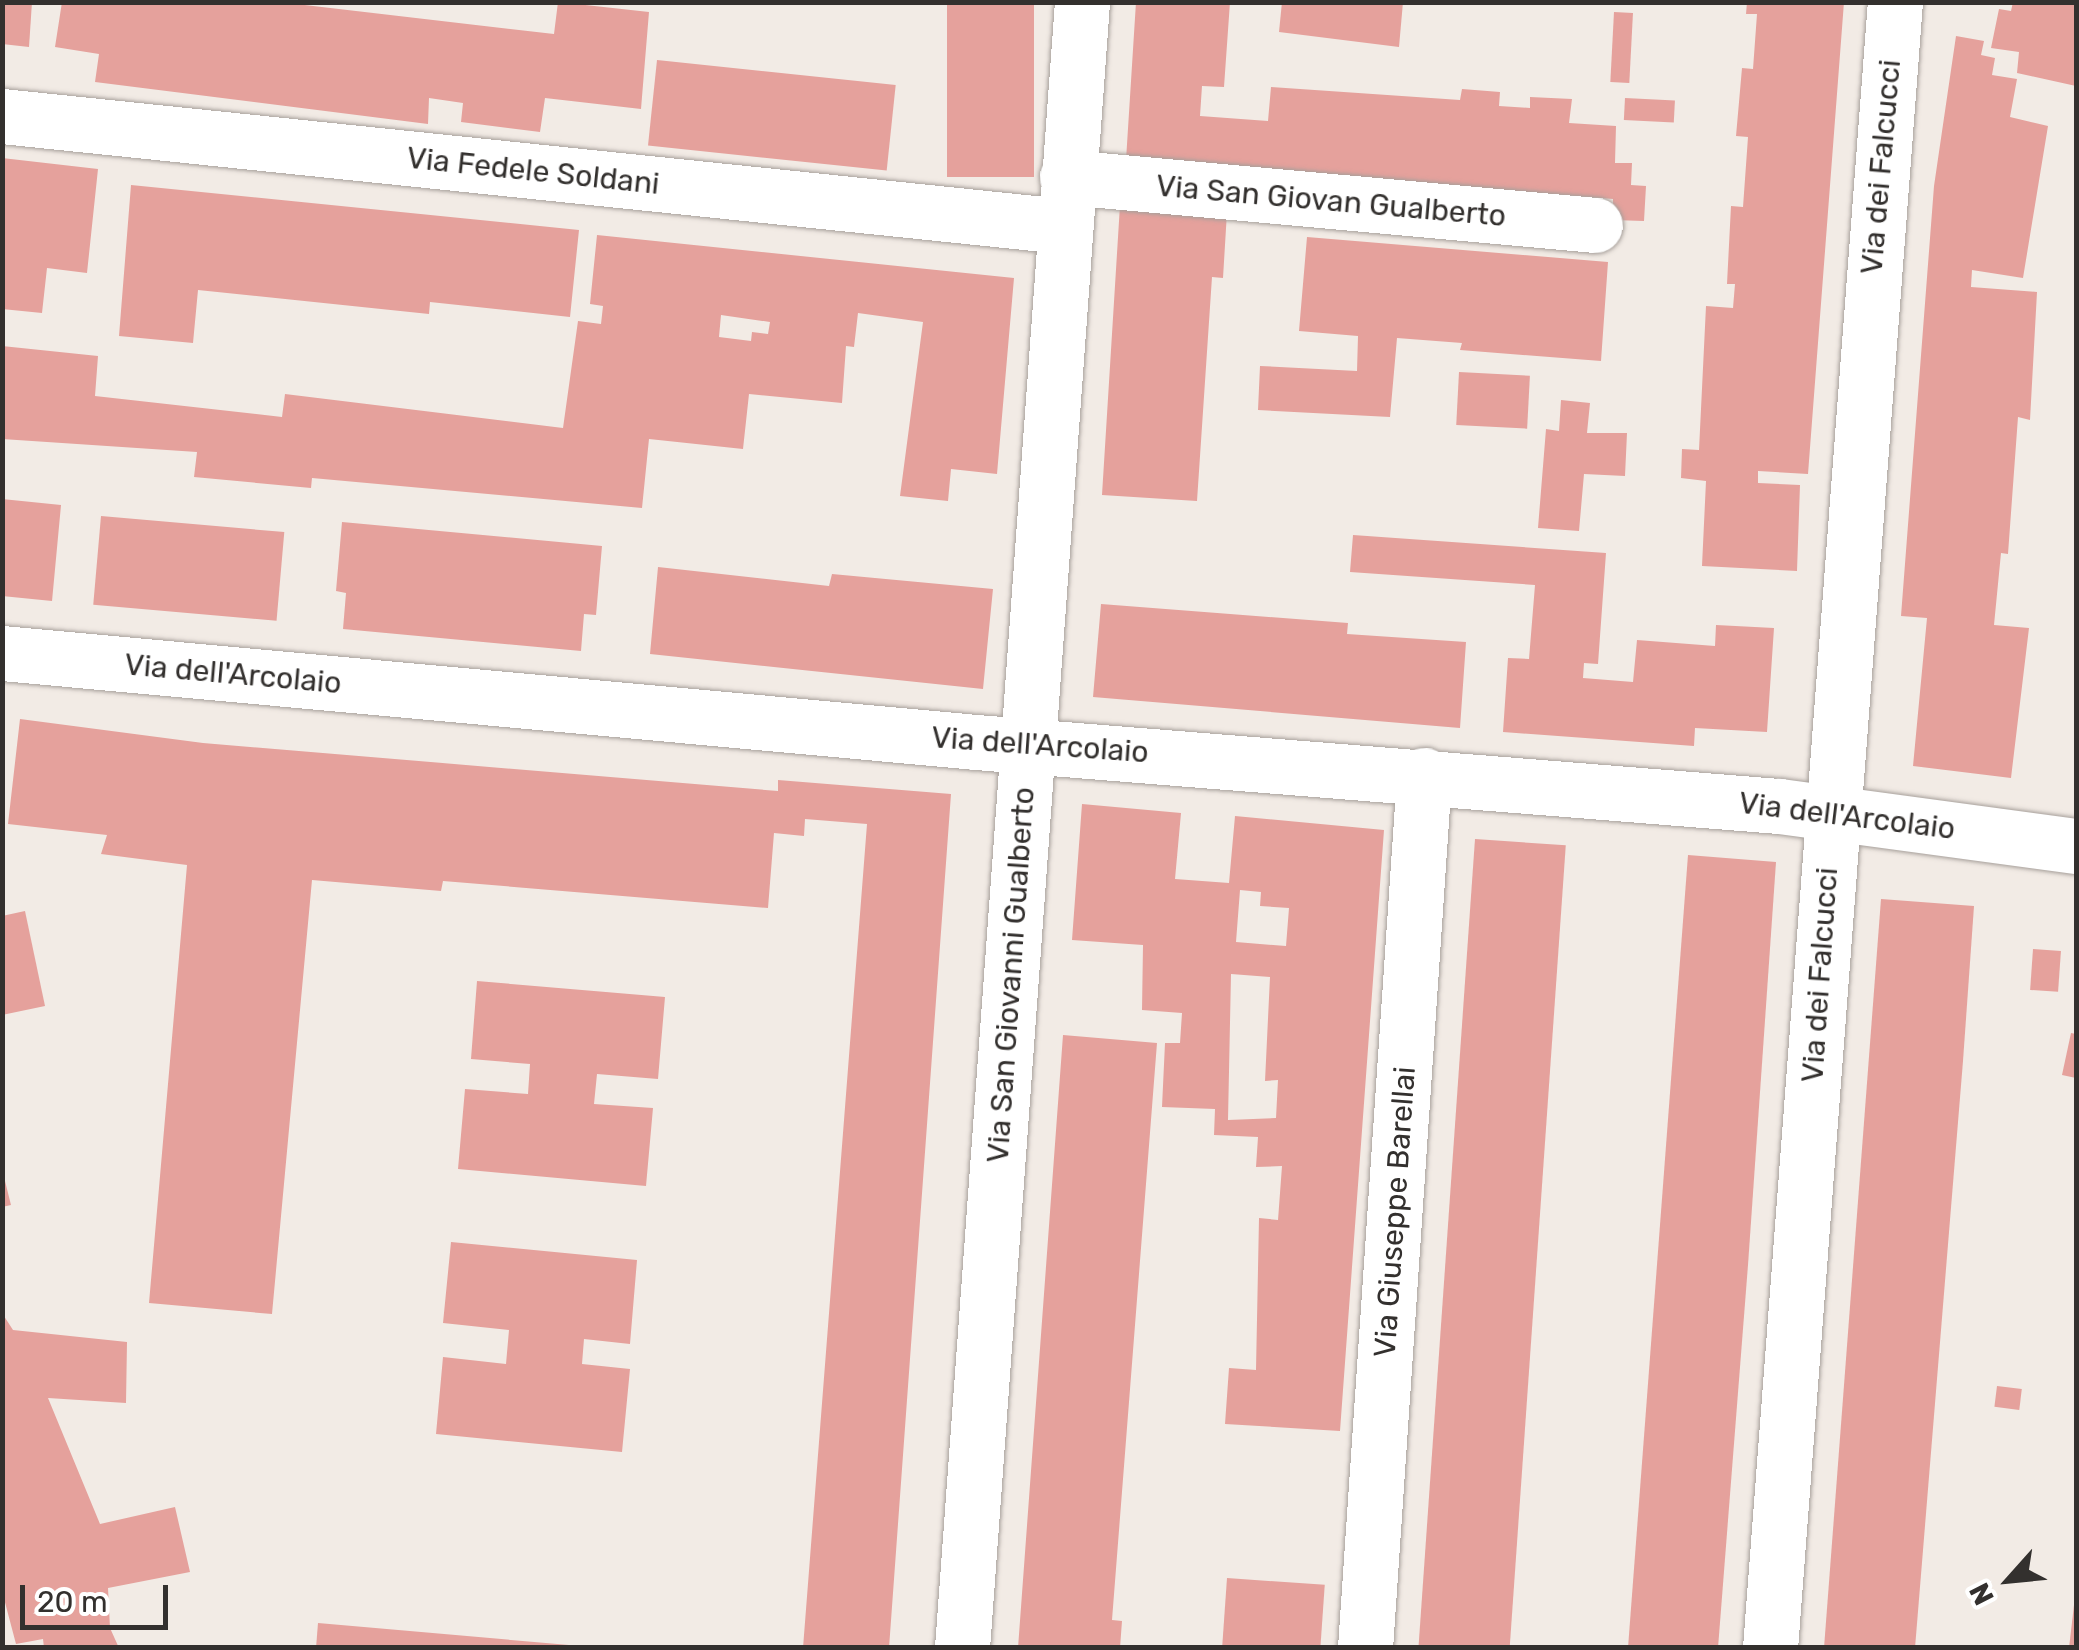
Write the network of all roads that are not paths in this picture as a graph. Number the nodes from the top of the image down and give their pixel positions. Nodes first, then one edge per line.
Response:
1 (1082, 2) edge
2 (1895, 2) edge
3 (2, 116) edge
4 (1065, 201) junction
5 (1595, 225) dead end
6 (2, 653) edge
7 (1028, 745) junction
8 (1424, 776) junction
9 (1833, 812) junction
10 (2076, 846) edge
11 (962, 1648) edge
12 (1365, 1648) edge
13 (1770, 1648) edge

1 - 4 street, Via San Giovanni Gualberto
2 - 9 street, Via dei Falcucci
3 - 4 street, Via Fedele Soldani
4 - 5 street, Via San Giovan Gualberto
4 - 7 street, Via San Giovanni Gualberto
6 - 7 street, Via dell'Arcolaio
7 - 8 street, Via dell'Arcolaio
7 - 11 street, Via San Giovanni Gualberto
8 - 9 street, Via dell'Arcolaio
8 - 12 street, Via Giuseppe Barellai
9 - 10 street, Via dell'Arcolaio
9 - 13 street, Via dei Falcucci

